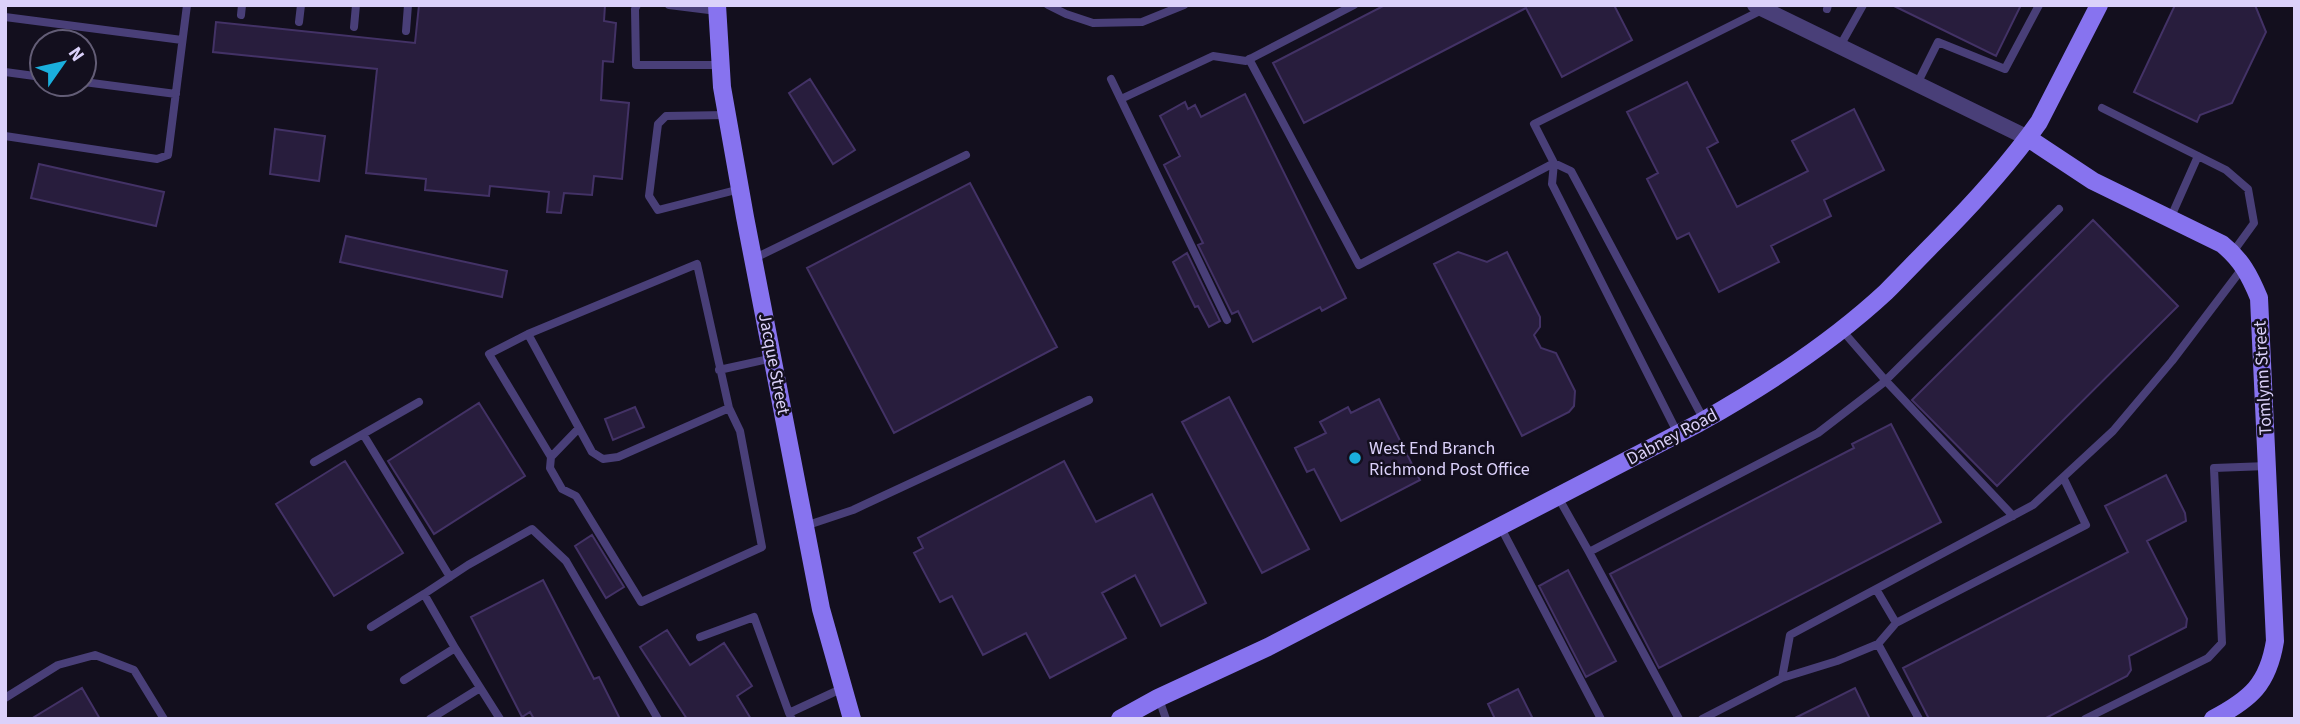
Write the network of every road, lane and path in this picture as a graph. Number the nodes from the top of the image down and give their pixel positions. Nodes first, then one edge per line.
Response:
1 (187, 5) edge
2 (242, 5) edge
3 (301, 5) edge
4 (356, 5) edge
5 (408, 5) edge
6 (637, 5) edge
7 (669, 5) edge
8 (1048, 5) edge
9 (1184, 5) edge
10 (1354, 5) edge
11 (1863, 5) edge
12 (2039, 5) edge
13 (2099, 5) edge
14 (1760, 7) edge
15 (717, 8) edge
16 (241, 16) dead end
17 (5, 17) edge
18 (299, 22) dead end
19 (354, 27) dead end
20 (406, 31) dead end
21 (182, 40) junction
22 (1840, 46) junction
23 (1249, 59) junction
24 (721, 65) junction
25 (5, 72) edge
26 (28, 74) edge
27 (1111, 79) dead end
28 (98, 84) edge
29 (1917, 84) junction
30 (176, 94) junction
31 (1121, 99) junction
32 (2102, 108) dead end
33 (727, 115) junction
34 (5, 136) edge
35 (2028, 138) junction
36 (966, 155) dead end
37 (2198, 156) junction
38 (1554, 163) junction
39 (740, 189) junction
40 (2059, 209) dead end
41 (2171, 219) junction
42 (753, 259) junction
43 (2239, 259) junction
44 (1227, 320) dead end
45 (1840, 329) junction
46 (528, 334) junction
47 (773, 358) junction
48 (719, 370) junction
49 (1885, 380) junction
50 (1088, 400) dead end
51 (419, 402) dead end
52 (729, 408) junction
53 (1704, 420) junction
54 (579, 428) junction
55 (1678, 434) junction
56 (363, 435) junction
57 (551, 457) junction
58 (314, 462) dead end
59 (2267, 466) junction
60 (2063, 477) junction
61 (1558, 496) junction
62 (2013, 516) junction
63 (805, 526) junction
64 (1500, 526) junction
65 (1589, 552) junction
66 (450, 577) junction
67 (1877, 589) junction
68 (424, 594) junction
69 (1896, 623) junction
70 (370, 627) dead end
71 (700, 637) dead end
72 (1878, 644) junction
73 (455, 648) junction
74 (1782, 678) junction
75 (404, 680) dead end
76 (480, 688) junction
77 (842, 688) junction
78 (5, 698) edge
79 (1158, 698) junction
80 (791, 716) edge
81 (164, 719) edge
82 (430, 719) edge
83 (500, 719) edge
84 (658, 719) edge
85 (852, 719) edge
86 (1120, 719) edge
87 (1166, 719) edge
88 (1601, 719) edge
89 (1679, 719) edge
90 (1702, 719) edge
91 (1919, 719) edge
92 (2085, 719) edge
93 (2213, 719) edge

1 - 21 lane
2 - 16 lane
3 - 18 lane
4 - 19 lane
5 - 20 lane
6 - 24 lane
7 - 15 lane
8 - 9 lane
10 - 23 lane
11 - 22 lane
12 - 29 lane
13 - 35 street, Dabney Road
14 - 22 street
14 - 38 lane
15 - 24 street, Jacque Street
17 - 21 lane
21 - 30 lane
22 - 29 street
23 - 31 lane
23 - 38 lane
24 - 33 street, Jacque Street
25 - 26 lane
27 - 31 lane
28 - 30 lane
29 - 35 street
30 - 34 lane
31 - 44 lane
32 - 37 lane
33 - 39 street, Jacque Street
33 - 39 lane
35 - 41 street
35 - 45 street, Dabney Road
36 - 42 lane
37 - 41 lane
37 - 43 lane
38 - 53 lane
38 - 55 lane
39 - 42 street, Jacque Street
40 - 49 lane
41 - 43 street
42 - 47 street, Jacque Street
43 - 59 street, Tomlynn Street
43 - 60 lane
45 - 49 lane
45 - 53 street, Dabney Road
46 - 48 lane
46 - 54 lane
46 - 57 lane
47 - 48 lane
47 - 63 street, Jacque Street
48 - 52 lane
49 - 62 lane
49 - 65 lane
50 - 63 lane
51 - 56 lane
52 - 54 lane
52 - 57 lane
53 - 55 street, Dabney Road
54 - 57 lane
55 - 61 street, Dabney Road
56 - 58 lane
56 - 66 lane
59 - 92 lane
59 - 93 street, Tomlynn Street
60 - 62 lane
60 - 69 lane
61 - 64 street, Dabney Road
61 - 65 lane
62 - 67 lane
63 - 77 street, Jacque Street
64 - 79 street, Dabney Road
64 - 88 lane
65 - 89 lane
66 - 68 lane
66 - 84 lane
67 - 69 lane
67 - 74 lane
68 - 70 lane
68 - 73 lane
69 - 72 lane
71 - 80 lane
72 - 74 lane
72 - 91 lane
73 - 75 lane
73 - 76 lane
74 - 90 lane
76 - 82 lane
76 - 83 lane
77 - 80 lane
77 - 85 street, Jacque Street
78 - 81 lane
79 - 86 street, Dabney Road
79 - 87 lane

